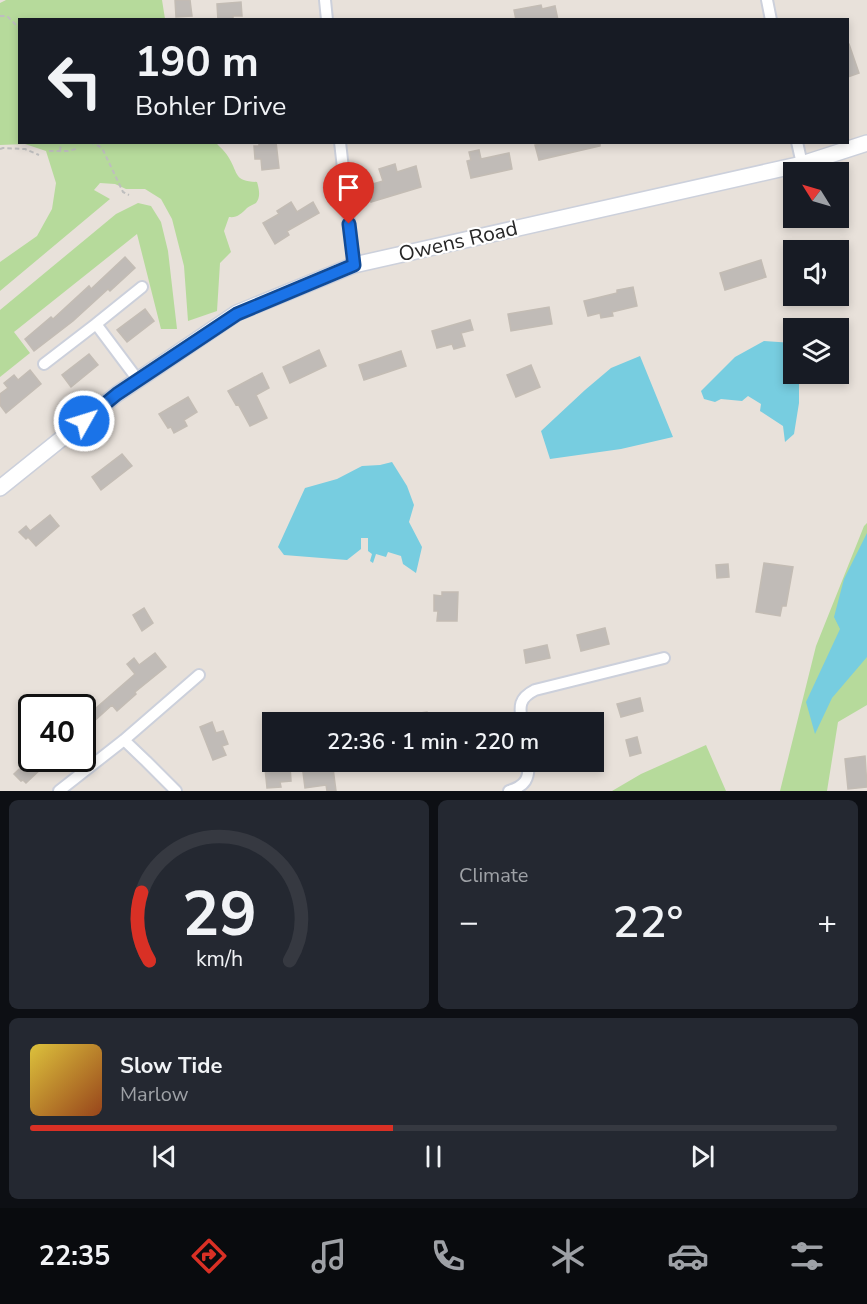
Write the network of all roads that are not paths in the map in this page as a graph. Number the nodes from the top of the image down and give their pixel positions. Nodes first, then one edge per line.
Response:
1 (326, 0) edge
2 (767, 0) edge
3 (327, 18) edge
4 (771, 18) edge
5 (867, 143) edge
6 (340, 144) edge
7 (797, 144) edge
8 (802, 162) edge
9 (808, 162) edge
10 (783, 168) edge
11 (354, 265) junction
12 (142, 287) dead end
13 (96, 324) junction
14 (44, 364) dead end
15 (138, 380) junction
16 (0, 488) edge
17 (664, 658) dead end
18 (199, 675) dead end
19 (521, 712) edge
20 (124, 740) junction
21 (528, 772) edge
22 (59, 791) edge
23 (176, 791) edge
24 (509, 791) edge

1 - 3 street
2 - 4 street
5 - 9 street, Owens Road
6 - 11 street
7 - 8 street
10 - 11 street, Owens Road
11 - 15 street, Owens Road
12 - 13 street
13 - 14 street
13 - 15 street
15 - 16 street, Owens Road
17 - 19 street
18 - 20 street
20 - 22 street
20 - 23 street
21 - 24 street

